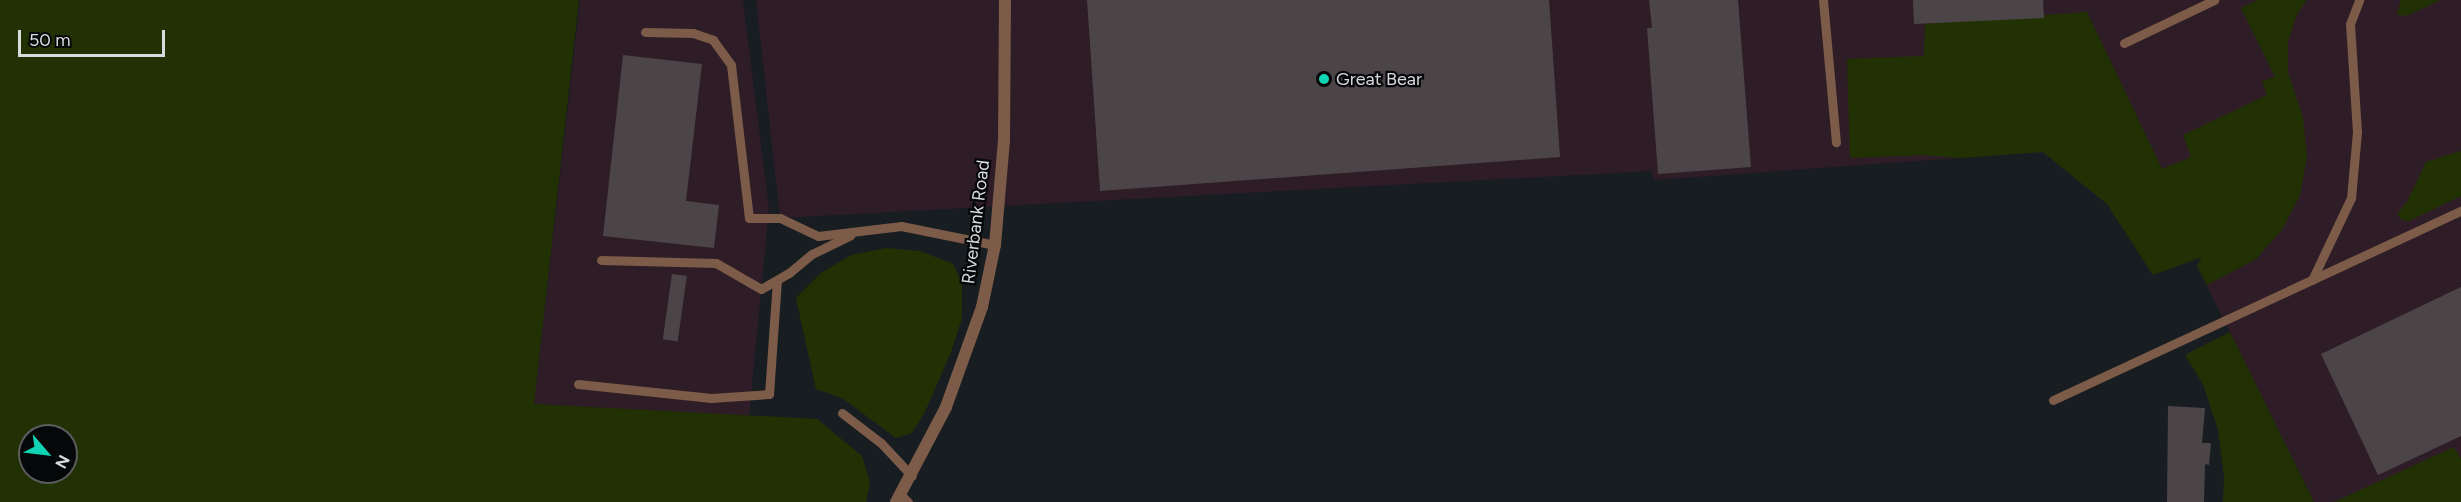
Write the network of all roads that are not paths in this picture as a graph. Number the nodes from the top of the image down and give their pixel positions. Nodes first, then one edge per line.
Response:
1 (1005, 0) edge
2 (1823, 0) edge
3 (2214, 0) edge
4 (2360, 0) edge
5 (645, 32) dead end
6 (2124, 43) dead end
7 (1836, 142) dead end
8 (2461, 211) edge
9 (858, 231) junction
10 (994, 244) junction
11 (601, 260) dead end
12 (777, 280) junction
13 (2312, 280) junction
14 (578, 384) dead end
15 (2053, 400) dead end
16 (842, 413) dead end
17 (912, 476) junction
18 (902, 500) edge

1 - 10 street, Riverbank Road
2 - 7 lane
3 - 6 lane
4 - 13 lane
5 - 9 lane
8 - 13 lane
9 - 10 lane
9 - 12 lane
10 - 17 street, Riverbank Road
11 - 12 lane
12 - 14 lane
13 - 15 lane
16 - 17 lane
17 - 18 street, Riverbank Road

